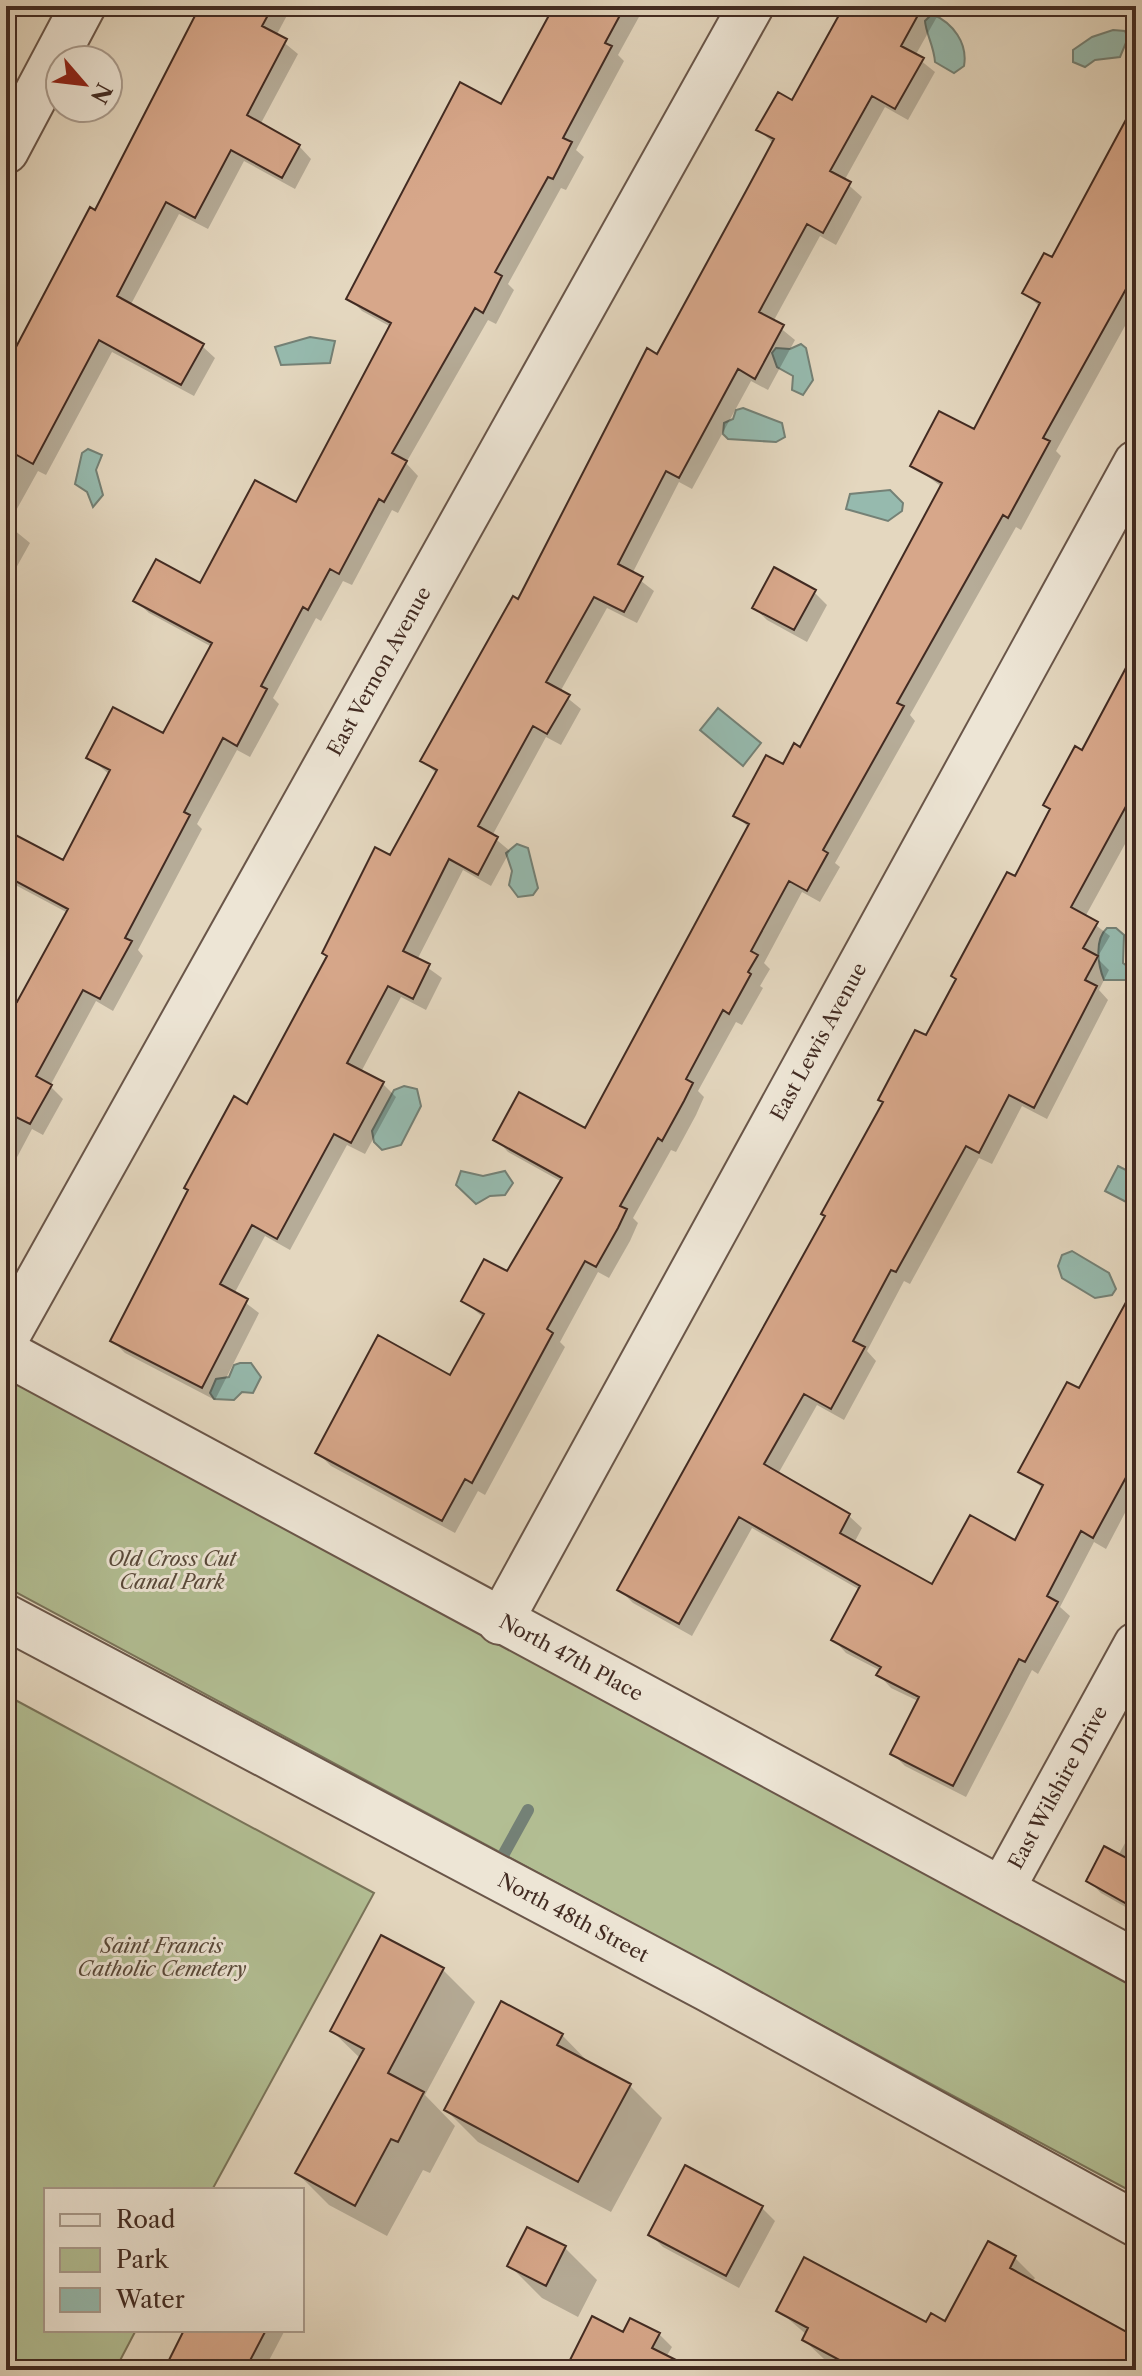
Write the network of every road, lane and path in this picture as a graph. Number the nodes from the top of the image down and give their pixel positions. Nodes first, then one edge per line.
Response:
1 (83, 6) edge
2 (751, 6) edge
3 (6, 151) edge
4 (1136, 463) edge
5 (6, 1338) edge
6 (6, 1353) edge
7 (6, 1617) edge
8 (500, 1622) junction
9 (1136, 1645) edge
10 (1002, 1889) junction
11 (1136, 1962) edge
12 (1136, 2224) edge

1 - 3 street
2 - 5 street, East Vernon Avenue
4 - 8 street, East Lewis Avenue
6 - 8 street, North 47th Place
7 - 12 street, North 48th Street
8 - 10 street, North 47th Place
9 - 10 street, East Wilshire Drive
10 - 11 street, North 47th Place

